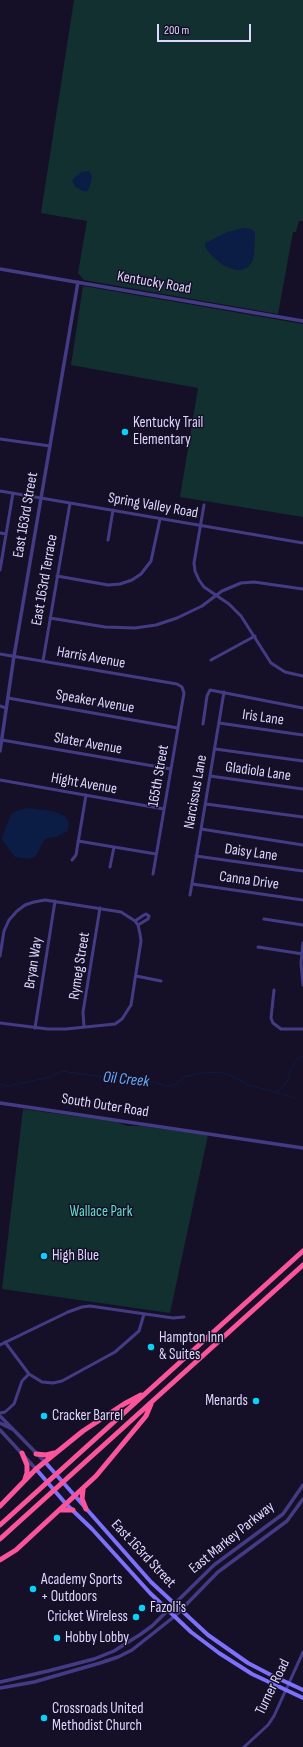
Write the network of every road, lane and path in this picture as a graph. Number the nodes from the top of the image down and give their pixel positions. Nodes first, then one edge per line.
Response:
1 (0, 269) edge
2 (78, 282) junction
3 (303, 321) edge
4 (0, 439) edge
5 (50, 446) junction
6 (0, 491) edge
7 (13, 493) junction
8 (41, 498) junction
9 (70, 503) junction
10 (204, 505) dead end
11 (112, 510) junction
12 (160, 519) junction
13 (200, 526) junction
14 (0, 533) edge
15 (6, 534) junction
16 (108, 540) dead end
17 (303, 543) edge
18 (0, 570) edge
19 (57, 576) junction
20 (303, 589) edge
21 (216, 595) junction
22 (50, 618) junction
23 (255, 636) junction
24 (0, 654) edge
25 (14, 656) junction
26 (211, 660) dead end
27 (43, 661) junction
28 (303, 676) edge
29 (177, 684) joint
30 (224, 692) junction
31 (8, 698) junction
32 (0, 706) edge
33 (6, 708) junction
34 (303, 708) edge
35 (219, 723) junction
36 (203, 724) dead end
37 (178, 728) junction
38 (303, 735) edge
39 (2, 740) junction
40 (215, 749) junction
41 (0, 751) edge
42 (303, 761) edge
43 (171, 769) junction
44 (210, 776) junction
45 (0, 780) edge
46 (303, 789) edge
47 (86, 795) junction
48 (206, 804) junction
49 (164, 809) junction
50 (303, 817) edge
51 (201, 829) junction
52 (78, 841) junction
53 (303, 845) edge
54 (114, 847) junction
55 (156, 854) junction
56 (196, 856) junction
57 (72, 860) dead end
58 (110, 867) dead end
59 (303, 872) edge
60 (153, 874) dead end
61 (192, 884) junction
62 (190, 895) dead end
63 (303, 900) edge
64 (55, 901) junction
65 (100, 908) junction
66 (264, 920) dead end
67 (135, 921) junction
68 (138, 925) junction
69 (303, 925) edge
70 (303, 943) edge
71 (258, 947) dead end
72 (302, 953) edge
73 (0, 956) edge
74 (136, 976) junction
75 (161, 981) dead end
76 (303, 984) edge
77 (274, 990) dead end
78 (0, 1023) edge
79 (84, 1027) junction
80 (35, 1028) junction
81 (303, 1029) edge
82 (0, 1103) edge
83 (303, 1148) edge
84 (303, 1251) edge
85 (303, 1265) edge
86 (144, 1314) junction
87 (184, 1317) dead end
88 (5, 1342) junction
89 (0, 1345) edge
90 (29, 1374) junction
91 (147, 1392) junction
92 (152, 1401) junction
93 (5, 1412) junction
94 (0, 1413) edge
95 (0, 1416) edge
96 (5, 1421) junction
97 (0, 1423) edge
98 (0, 1430) edge
99 (13, 1430) junction
100 (62, 1449) junction
101 (22, 1454) junction
102 (36, 1454) junction
103 (45, 1462) junction
104 (36, 1469) junction
105 (25, 1480) junction
106 (303, 1485) edge
107 (83, 1488) junction
108 (75, 1496) junction
109 (303, 1499) edge
110 (66, 1504) junction
111 (0, 1506) edge
112 (60, 1510) junction
113 (73, 1510) junction
114 (86, 1510) junction
115 (0, 1525) edge
116 (0, 1539) edge
117 (0, 1560) edge
118 (173, 1604) junction
119 (168, 1609) junction
120 (181, 1610) junction
121 (175, 1616) junction
122 (303, 1652) edge
123 (0, 1682) edge
124 (288, 1683) junction
125 (0, 1688) edge
126 (303, 1690) edge
127 (286, 1691) junction
128 (303, 1698) edge
129 (244, 1747) edge

1 - 2 street, Kentucky Road
2 - 3 street, Kentucky Road
2 - 5 street, East 163rd Street
4 - 5 street
5 - 8 street, East 163rd Street
6 - 7 street, Spring Valley Road
7 - 8 street, Spring Valley Road
7 - 15 street
8 - 9 street, Spring Valley Road
8 - 25 street, East 163rd Street
9 - 11 street, Spring Valley Road
9 - 19 street, East 163rd Terrace
10 - 13 street
11 - 12 street, Spring Valley Road
11 - 16 street
12 - 13 street, Spring Valley Road
12 - 19 street
13 - 17 street, Spring Valley Road
13 - 21 street
14 - 15 street
15 - 18 street
19 - 22 street, East 163rd Terrace
20 - 21 street
21 - 22 street
21 - 23 street
22 - 27 street, East 163rd Terrace
23 - 26 street
23 - 28 street
24 - 25 street, Harris Avenue
25 - 27 street, Harris Avenue
25 - 31 street, East 163rd Street
27 - 29 street, Harris Avenue
29 - 37 street, 165th Street
30 - 34 street
30 - 35 street, Narcissus Lane
30 - 36 street
31 - 33 street, East 163rd Street
31 - 37 street, Speaker Avenue
32 - 33 street
33 - 39 street, East 163rd Street
35 - 38 street, Iris Lane
35 - 40 street, Narcissus Lane
37 - 43 street, 165th Street
39 - 41 street, East 163rd Street
39 - 43 street, Slater Avenue
40 - 42 street
40 - 44 street, Narcissus Lane
43 - 49 street, 165th Street
44 - 46 street, Gladiola Lane
44 - 48 street, Narcissus Lane
45 - 47 street, Hight Avenue
47 - 49 street, Hight Avenue
47 - 52 street
48 - 50 street
48 - 51 street, Narcissus Lane
49 - 55 street, 165th Street
51 - 53 street
51 - 56 street, Narcissus Lane
52 - 54 street
52 - 57 street
54 - 55 street
54 - 58 street
55 - 60 street, 165th Street
56 - 59 street, Daisy Lane
56 - 61 street, Narcissus Lane
61 - 62 street, Narcissus Lane
61 - 63 street, Canna Drive
64 - 65 street
64 - 73 street
64 - 80 street, Bryan Way
65 - 67 street
65 - 79 street, Rymeg Street
66 - 69 street
67 - 68 street
67 - 68 street
68 - 74 street
70 - 72 street
71 - 72 street
72 - 76 street
74 - 75 street
74 - 79 street
77 - 81 street
78 - 80 street
79 - 80 street
82 - 83 street, South Outer Road
84 - 91 highway
85 - 92 highway
86 - 87 street
86 - 88 street
86 - 90 street
88 - 89 street
88 - 90 street
90 - 93 street
91 - 100 highway
91 - 115 highway
92 - 107 highway
92 - 116 highway
93 - 94 street
93 - 96 street
95 - 96 street, East 163rd Street
96 - 99 street, East 163rd Street
97 - 99 street
98 - 101 street, East 163rd Street
99 - 102 street, East 163rd Street
100 - 102 highway
100 - 103 highway
101 - 104 street, East 163rd Street
101 - 105 highway
102 - 103 street, East 163rd Street
103 - 104 highway
103 - 108 main road, East 163rd Street
104 - 105 highway
104 - 110 main road, East 163rd Street
105 - 111 highway
106 - 118 street, East Markey Parkway
107 - 108 highway
107 - 114 highway
108 - 110 highway
108 - 114 main road, East 163rd Street
109 - 120 street, East Markey Parkway
110 - 112 highway
110 - 113 main road, East 163rd Street
112 - 113 highway
112 - 117 highway
113 - 119 main road, East 163rd Street
114 - 118 main road, East 163rd Street
118 - 119 street, East Markey Parkway
118 - 120 main road, East 163rd Street
119 - 121 main road, East 163rd Street
119 - 123 street, East Markey Parkway
120 - 121 street, East Markey Parkway
120 - 124 main road, East 163rd Street
121 - 125 street, East Markey Parkway
121 - 127 main road, East 163rd Street
122 - 124 street, Turner Road
124 - 126 main road, East 163rd Street
124 - 127 street, Turner Road
127 - 128 main road, East 163rd Street
127 - 129 street, Turner Road

